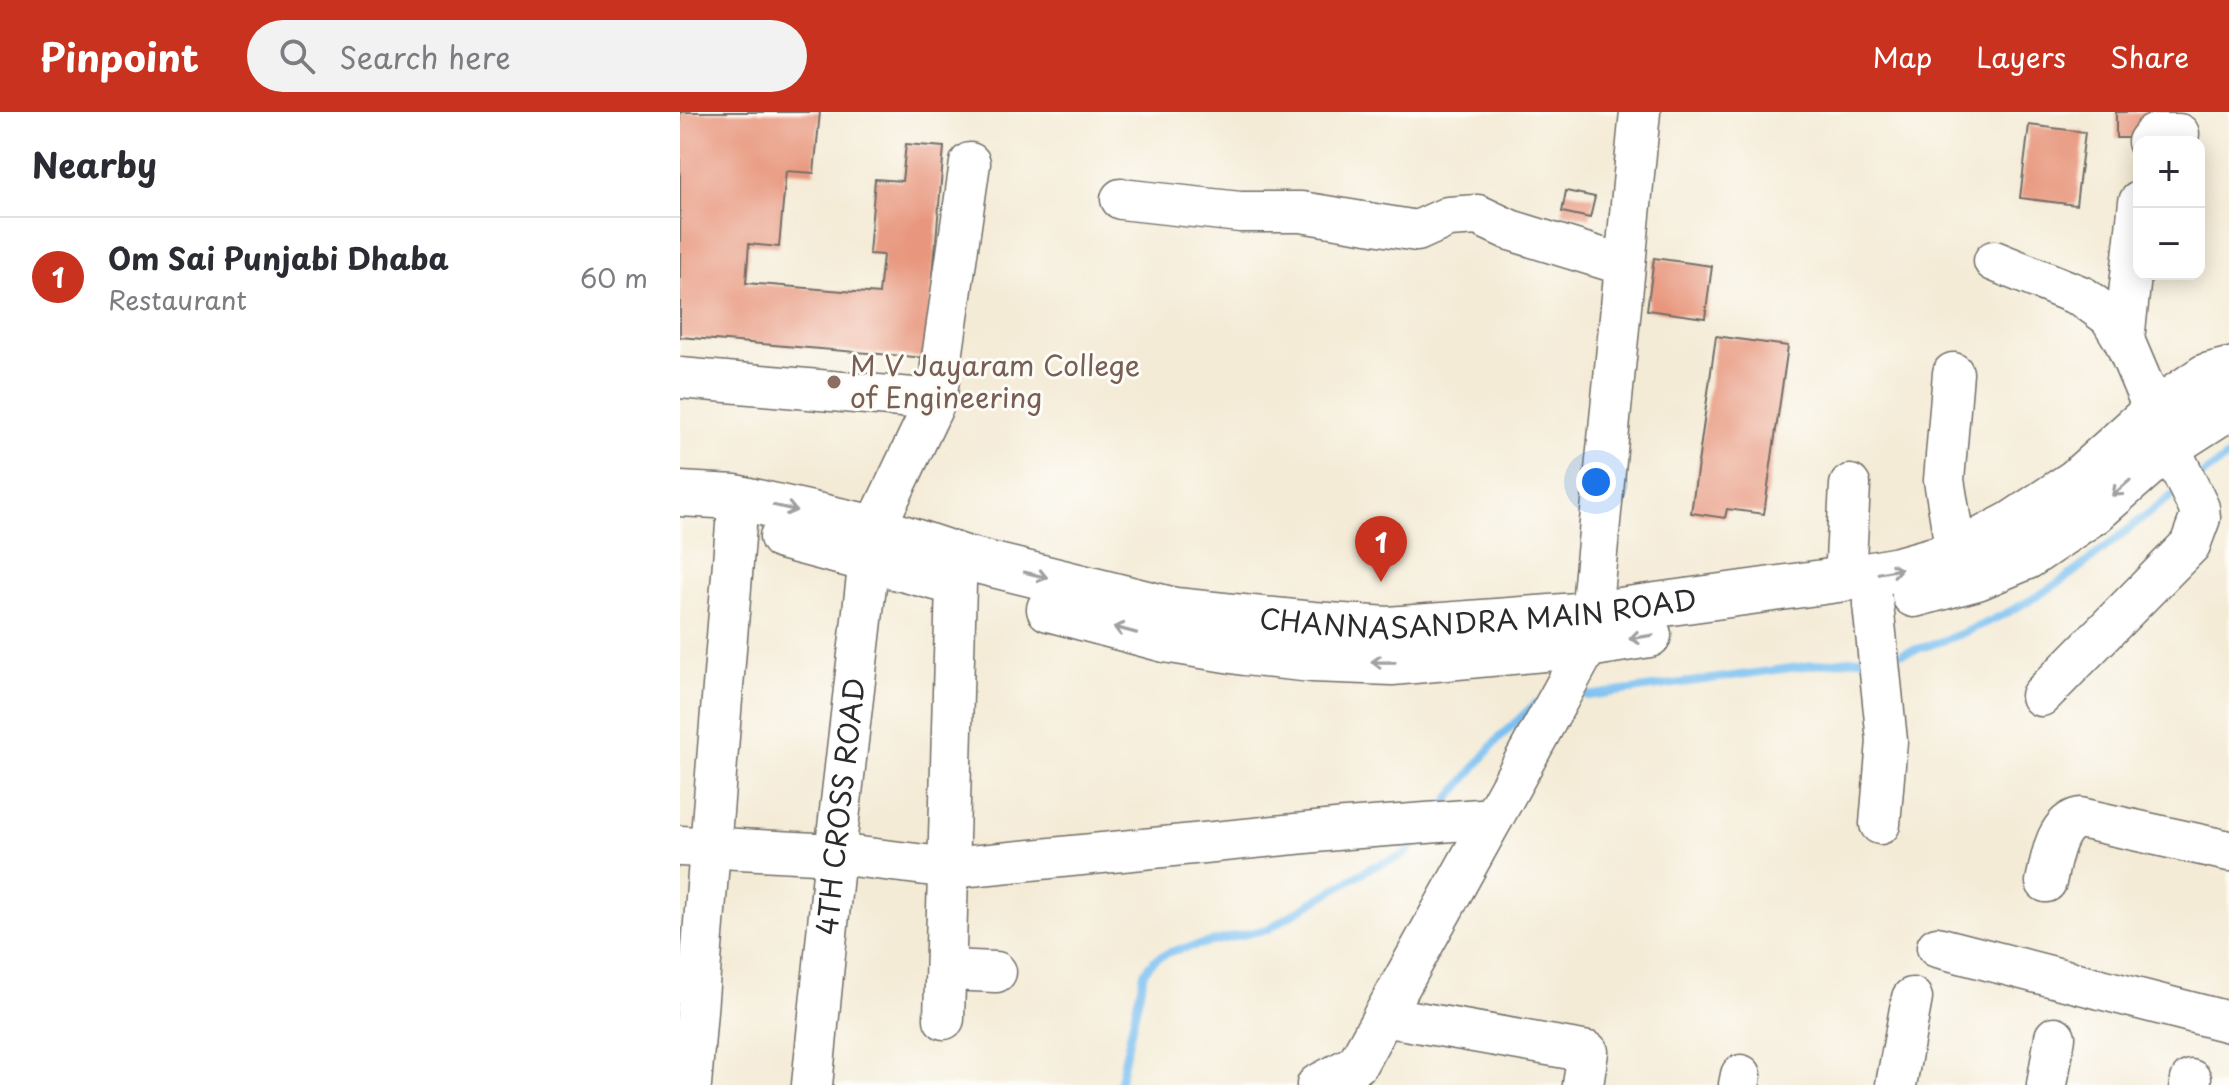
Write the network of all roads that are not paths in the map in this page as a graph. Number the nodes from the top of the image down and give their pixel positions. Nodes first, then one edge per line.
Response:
1 (1640, 112) edge
2 (970, 163) dead end
3 (1121, 199) dead end
4 (2138, 208) edge
5 (1994, 261) dead end
6 (1624, 265) junction
7 (2124, 340) junction
8 (2229, 370) edge
9 (1953, 373) dead end
10 (680, 378) edge
11 (936, 400) junction
12 (2229, 411) edge
13 (2161, 429) junction
14 (1850, 485) dead end
15 (680, 494) edge
16 (680, 523) edge
17 (736, 525) junction
18 (872, 544) junction
19 (1956, 553) junction
20 (956, 584) junction
21 (1859, 592) junction
22 (1590, 629) junction
23 (1322, 642) junction
24 (2041, 696) dead end
25 (1493, 818) junction
26 (1880, 824) dead end
27 (696, 846) edge
28 (2229, 851) edge
29 (835, 854) junction
30 (950, 868) junction
31 (2046, 882) dead end
32 (1937, 947) dead end
33 (947, 970) junction
34 (996, 972) dead end
35 (1912, 998) dead end
36 (1383, 1016) junction
37 (944, 1019) dead end
38 (2229, 1022) edge
39 (2055, 1037) dead end
40 (691, 1085) edge
41 (812, 1085) edge
42 (1317, 1085) edge
43 (1583, 1085) edge
44 (1896, 1085) edge
45 (2047, 1085) edge

1 - 6 street
2 - 11 street, 4TH CROSS ROAD
3 - 6 street
4 - 7 street
5 - 7 street
6 - 22 street
7 - 13 street
8 - 13 main road, CHANNASANDRA MAIN ROAD
9 - 19 street
10 - 11 street
11 - 18 street, 4TH CROSS ROAD
12 - 13 main road, CHANNASANDRA MAIN ROAD
13 - 19 main road, CHANNASANDRA MAIN ROAD
13 -> 21 main road, CHANNASANDRA MAIN ROAD
13 - 24 street
14 - 21 street
15 -> 18 main road, CHANNASANDRA MAIN ROAD
16 - 17 main road, CHANNASANDRA MAIN ROAD
17 - 18 main road, CHANNASANDRA MAIN ROAD
17 - 27 street
18 - 20 main road, CHANNASANDRA MAIN ROAD
18 -> 23 main road, CHANNASANDRA MAIN ROAD
18 - 29 street, 4TH CROSS ROAD
21 -> 19 main road, CHANNASANDRA MAIN ROAD
23 -> 20 main road, CHANNASANDRA MAIN ROAD
20 - 30 street
21 - 22 main road, CHANNASANDRA MAIN ROAD
21 - 26 street
22 - 23 main road, CHANNASANDRA MAIN ROAD
22 - 25 street
25 - 30 street
25 - 36 street
27 - 29 street
27 - 40 street
28 - 31 street
29 - 30 street
29 - 41 street, 4TH CROSS ROAD
30 - 33 street
32 - 38 street
33 - 34 street
33 - 37 street
35 - 44 street
36 - 42 street
36 - 43 street
39 - 45 street

